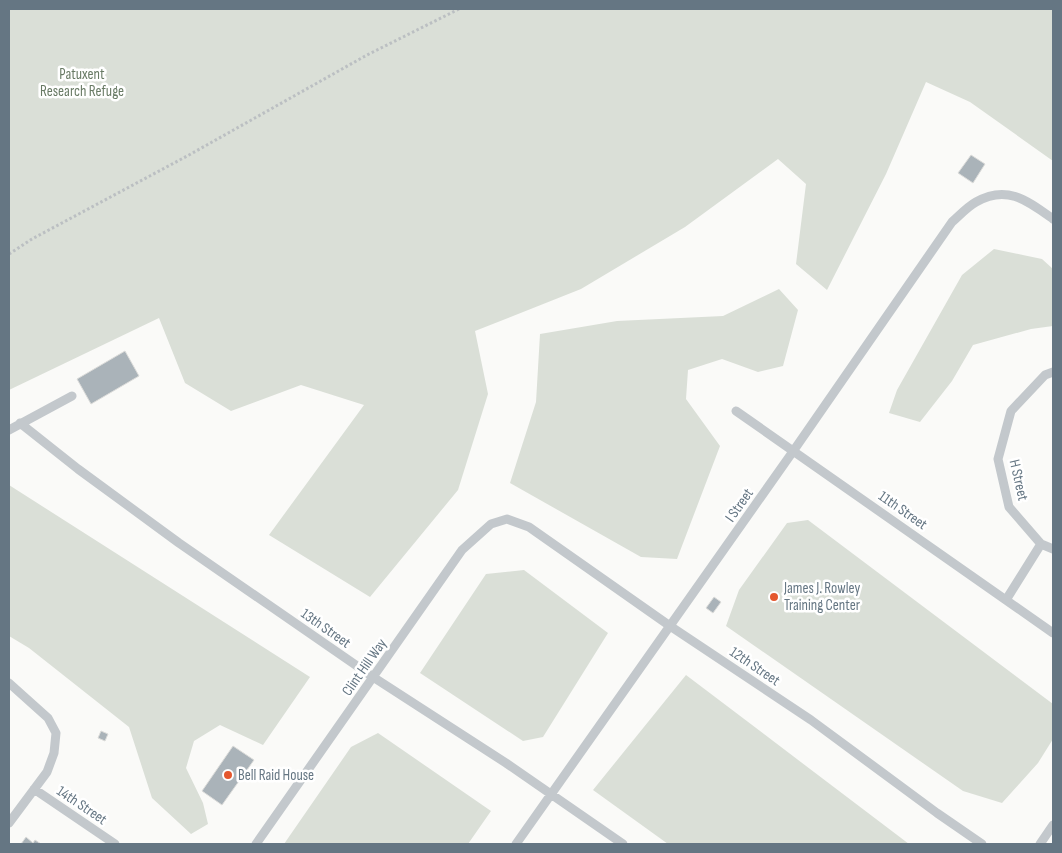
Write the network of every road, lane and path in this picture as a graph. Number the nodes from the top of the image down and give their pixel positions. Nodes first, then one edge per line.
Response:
1 (459, 9) edge
2 (1053, 219) edge
3 (9, 254) edge
4 (1053, 372) edge
5 (72, 396) dead end
6 (736, 411) dead end
7 (20, 423) junction
8 (9, 430) edge
9 (794, 450) junction
10 (507, 519) joint
11 (1041, 544) junction
12 (1053, 549) edge
13 (1006, 600) junction
14 (670, 626) junction
15 (1053, 633) edge
16 (373, 677) junction
17 (10, 687) edge
18 (34, 790) junction
19 (552, 795) junction
20 (9, 823) edge
21 (1053, 825) edge
22 (115, 844) edge
23 (256, 844) edge
24 (516, 844) edge
25 (623, 844) edge
26 (982, 844) edge
27 (1040, 844) edge

1 - 3 path
2 - 9 lane, I Street
4 - 11 lane, H Street
5 - 7 lane
6 - 9 lane, 11th Street
7 - 8 lane
7 - 16 lane, 13th Street
9 - 13 lane, 11th Street
9 - 14 lane, I Street
10 - 14 lane, 12th Street
10 - 16 lane, Clint Hill Way
11 - 12 lane, H Street
11 - 13 lane
13 - 15 lane, 11th Street
14 - 19 lane, I Street
14 - 26 lane, 12th Street
16 - 19 lane, 13th Street
16 - 23 lane, Clint Hill Way
17 - 18 lane
18 - 20 lane
18 - 22 lane, 14th Street
19 - 24 lane, I Street
19 - 25 lane, 13th Street
21 - 27 lane

